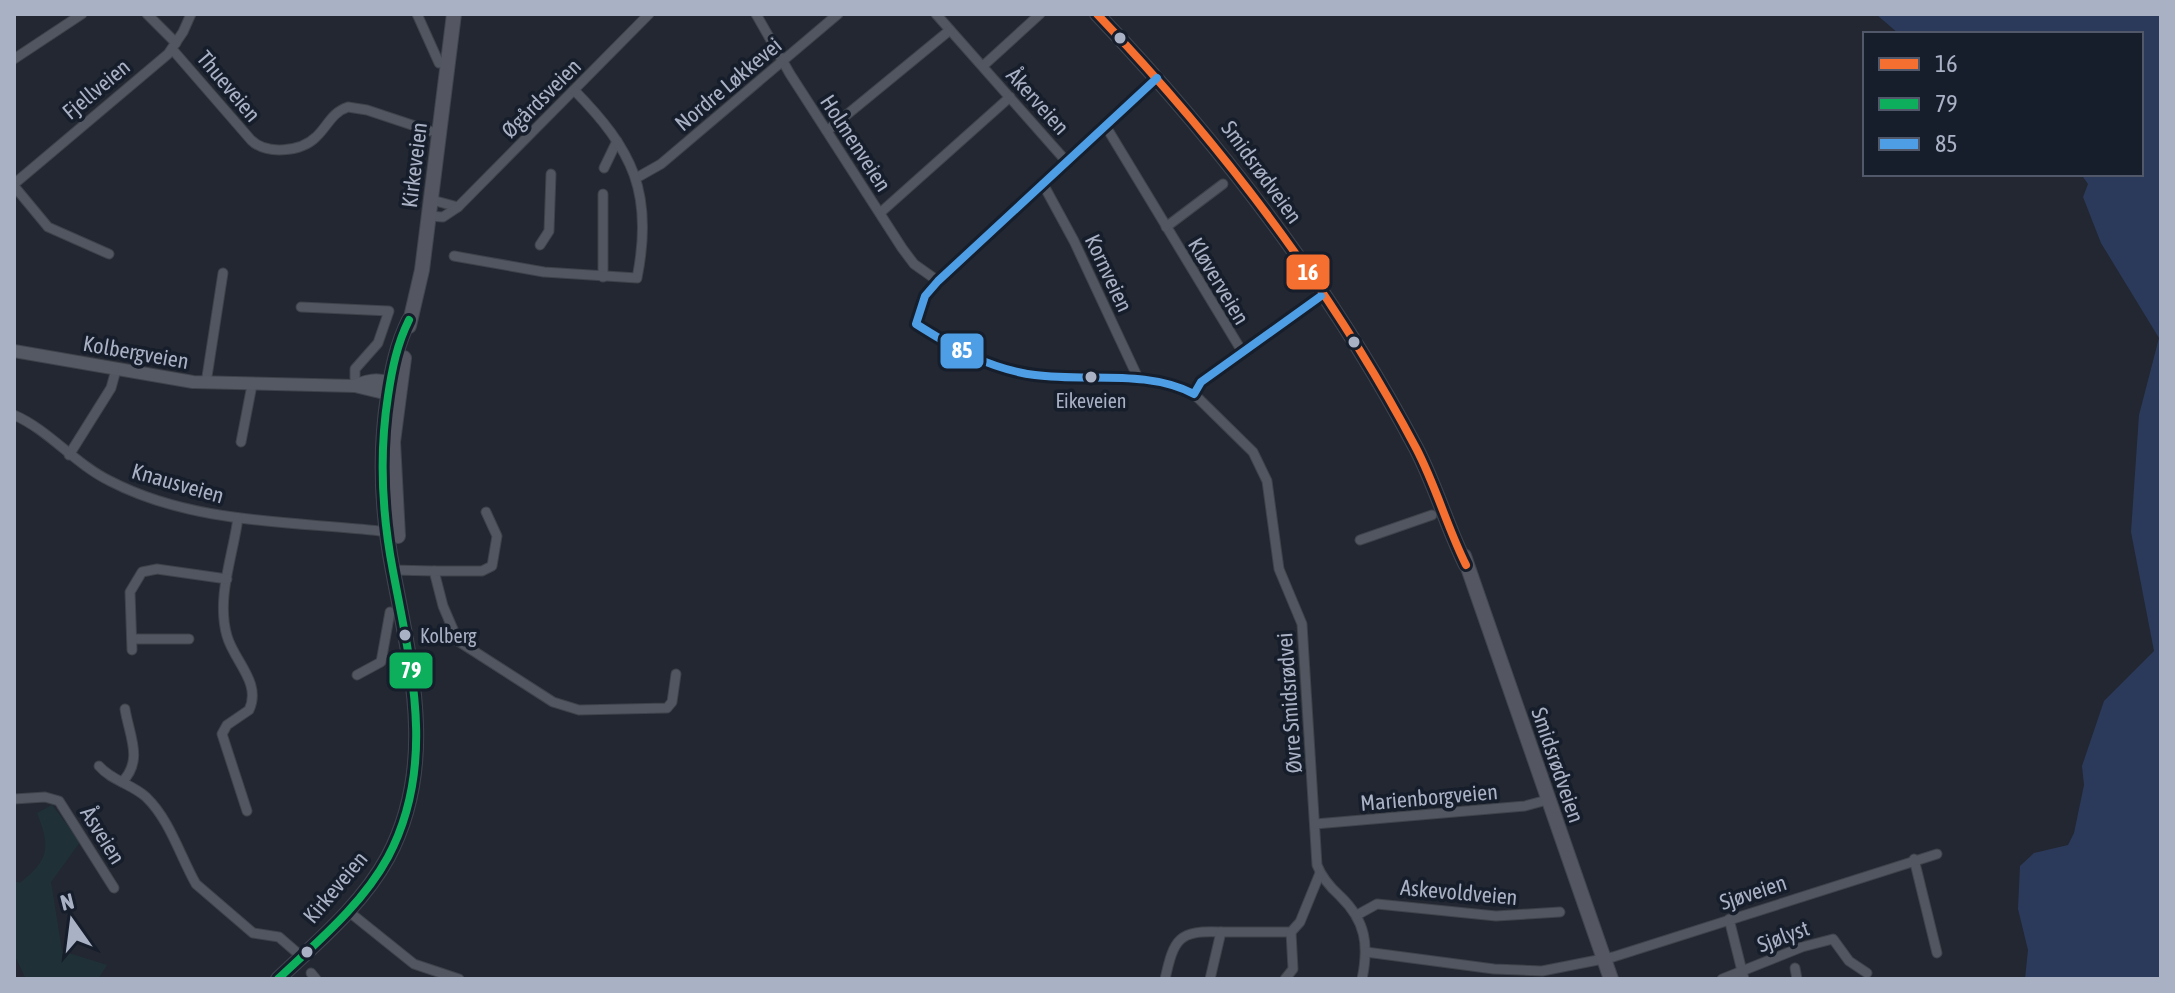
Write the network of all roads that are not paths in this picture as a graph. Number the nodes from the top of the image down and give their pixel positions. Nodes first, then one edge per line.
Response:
1 (82, 14) edge
2 (147, 14) edge
3 (191, 14) edge
4 (417, 14) edge
5 (454, 14) edge
6 (649, 14) edge
7 (756, 14) edge
8 (838, 14) edge
9 (936, 14) edge
10 (1040, 14) edge
11 (1097, 14) edge
12 (950, 30) junction
13 (174, 46) junction
14 (14, 59) edge
15 (782, 61) junction
16 (439, 63) dead end
17 (983, 66) junction
18 (1157, 78) junction
19 (574, 90) junction
20 (1010, 97) junction
21 (1105, 125) junction
22 (430, 131) dead end
23 (827, 131) junction
24 (617, 141) junction
25 (1066, 161) junction
26 (604, 168) dead end
27 (551, 174) dead end
28 (638, 177) junction
29 (1043, 184) junction
30 (1223, 184) dead end
31 (14, 185) edge
32 (603, 194) dead end
33 (432, 200) junction
34 (458, 207) junction
35 (880, 213) junction
36 (429, 216) junction
37 (1166, 227) junction
38 (540, 245) dead end
39 (109, 254) dead end
40 (454, 256) dead end
41 (223, 273) dead end
42 (603, 277) junction
43 (938, 281) junction
44 (1321, 296) junction
45 (301, 307) dead end
46 (14, 351) edge
47 (1243, 353) junction
48 (116, 370) junction
49 (1139, 380) junction
50 (206, 383) junction
51 (252, 385) junction
52 (355, 386) junction
53 (392, 388) junction
54 (1194, 394) junction
55 (14, 415) edge
56 (241, 442) dead end
57 (69, 455) junction
58 (486, 512) dead end
59 (1432, 515) dead end
60 (238, 518) junction
61 (380, 531) dead end
62 (1360, 540) dead end
63 (397, 570) junction
64 (434, 571) junction
65 (227, 579) junction
66 (390, 612) dead end
67 (189, 639) dead end
68 (676, 674) dead end
69 (357, 675) dead end
70 (125, 709) dead end
71 (99, 766) dead end
72 (122, 782) junction
73 (14, 799) edge
74 (1547, 800) junction
75 (247, 811) dead end
76 (1315, 824) junction
77 (1937, 854) dead end
78 (1914, 859) junction
79 (1320, 873) junction
80 (114, 888) dead end
81 (348, 911) junction
82 (1560, 912) dead end
83 (1357, 915) junction
84 (1729, 919) junction
85 (1221, 932) junction
86 (1291, 932) junction
87 (1366, 952) junction
88 (1937, 953) dead end
89 (302, 957) junction
90 (1602, 958) junction
91 (1795, 968) dead end
92 (1867, 973) dead end
93 (1743, 974) edge
94 (278, 979) edge
95 (459, 979) edge
96 (1165, 979) edge
97 (1210, 979) edge
98 (1285, 979) edge
99 (1362, 979) edge
100 (1611, 979) edge
101 (1722, 979) edge
102 (1797, 979) edge

1 - 14 street
2 - 13 street, Thueveien
3 - 13 street, Fjellveien
4 - 16 street
5 - 33 main road, Kirkeveien
6 - 19 street, Øgårdsveien
7 - 15 street, Holmenveien
8 - 15 street, Nordre Løkkevei
9 - 12 street, Åkerveien
10 - 17 street, Åkerveien
11 - 18 main road, Smidsrødveien
12 - 17 street, Åkerveien
12 - 23 street
13 - 22 street, Thueveien
13 - 31 street, Fjellveien
15 - 23 street, Holmenveien
15 - 28 street, Nordre Løkkevei
17 - 20 street, Åkerveien
18 - 21 street
18 - 44 main road, Smidsrødveien
19 - 24 street
19 - 34 street, Øgårdsveien
20 - 25 street, Åkerveien
20 - 35 street
21 - 25 street
21 - 37 street, Kløverveien
23 - 35 street, Holmenveien
24 - 26 street
24 - 28 street
25 - 29 street
27 - 38 street
28 - 42 street
29 - 43 street
29 - 49 street, Kornveien
30 - 37 street, Kløverveien
31 - 39 street, Fjellveien
32 - 42 street
33 - 34 street
33 - 36 main road, Kirkeveien
34 - 36 street, Øgårdsveien
35 - 43 street, Holmenveien
36 - 53 main road, Kirkeveien
37 - 47 street, Kløverveien
40 - 42 street
41 - 50 street
43 - 49 street
44 - 47 street
44 - 74 main road, Smidsrødveien
45 - 52 street
46 - 48 street, Kolbergveien
47 - 54 street
48 - 50 street, Kolbergveien
48 - 57 street
49 - 54 street
50 - 51 street, Kolbergveien
51 - 52 street, Kolbergveien
51 - 56 street
52 - 53 street, Kolbergveien
53 - 63 main road, Kirkeveien
54 - 76 street, Øvre Smidsrødvei
55 - 57 street, Knausveien
57 - 60 street, Knausveien
58 - 64 street
59 - 62 street
60 - 61 street, Knausveien
60 - 65 street, Knausveien
63 - 64 street
63 - 81 main road, Kirkeveien
64 - 68 street
65 - 67 street
65 - 75 street, Knausveien
66 - 69 street
70 - 72 street
71 - 72 street
72 - 89 street
73 - 80 street, Åsveien
74 - 76 street, Marienborgveien
74 - 90 main road, Smidsrødveien
76 - 79 street, Øvre Smidsrødvei
77 - 78 street, Sjøveien
78 - 84 street, Sjøveien
78 - 88 street
79 - 83 street
79 - 86 street
81 - 89 main road, Kirkeveien
81 - 95 street
82 - 83 street, Askevoldveien
83 - 87 street
84 - 90 street, Sjøveien
84 - 93 street, Sjølyst
85 - 86 street
85 - 96 street
85 - 97 street
86 - 98 street
87 - 90 street, Sjøveien
87 - 99 street
89 - 94 main road, Kirkeveien
90 - 100 main road, Smidsrødveien
91 - 102 street, Sjølyst
92 - 93 street, Sjølyst
93 - 101 street, Sjølyst

